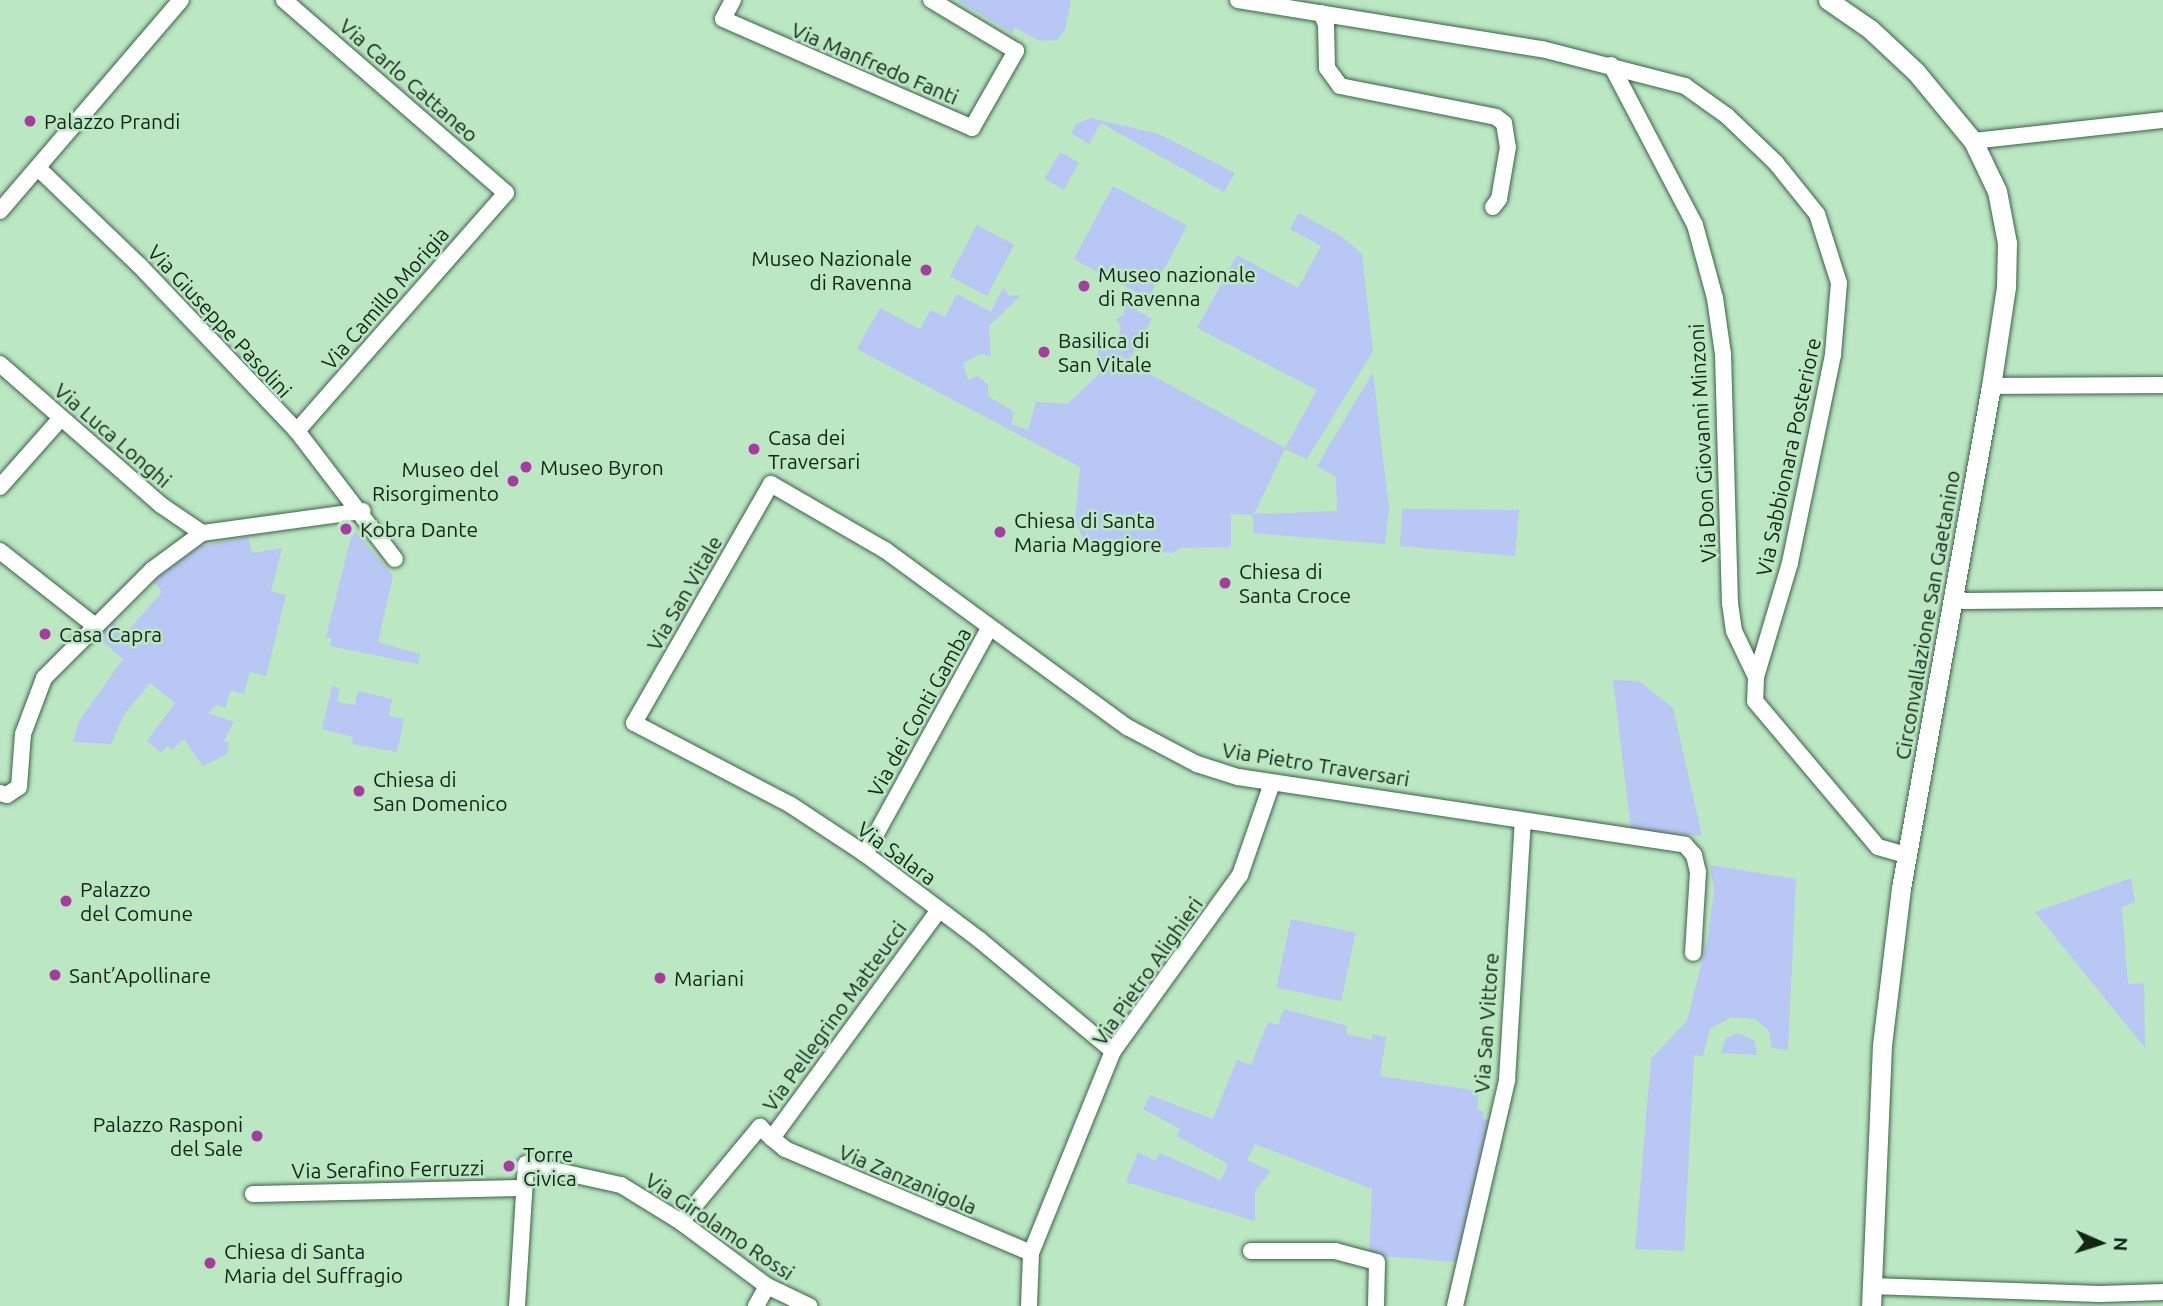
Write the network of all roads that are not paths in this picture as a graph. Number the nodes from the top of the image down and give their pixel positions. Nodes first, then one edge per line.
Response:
1 (181, 0) edge
2 (284, 0) edge
3 (733, 0) edge
4 (931, 0) edge
5 (1238, 0) edge
6 (1828, 0) edge
7 (1321, 13) junction
8 (1611, 65) junction
9 (2163, 120) edge
10 (1973, 141) junction
11 (38, 167) junction
12 (506, 192) joint
13 (1493, 207) dead end
14 (0, 211) edge
15 (0, 364) edge
16 (2163, 385) edge
17 (1991, 386) junction
18 (61, 418) junction
19 (297, 431) junction
20 (771, 484) joint
21 (0, 487) edge
22 (362, 511) junction
23 (202, 533) junction
24 (0, 551) edge
25 (395, 559) dead end
26 (1954, 596) junction
27 (2163, 599) edge
28 (94, 625) junction
29 (990, 627) junction
30 (1756, 677) junction
31 (634, 723) joint
32 (1272, 782) junction
33 (3, 794) edge
34 (1523, 822) junction
35 (866, 854) junction
36 (1906, 855) junction
37 (939, 910) junction
38 (1693, 954) dead end
39 (1113, 1051) junction
40 (772, 1138) junction
41 (523, 1188) junction
42 (253, 1194) dead end
43 (681, 1222) junction
44 (1251, 1251) dead end
45 (1031, 1253) junction
46 (767, 1286) junction
47 (2163, 1292) edge
48 (1871, 1296) edge
49 (517, 1306) edge
50 (757, 1306) edge
51 (808, 1306) edge
52 (1029, 1306) edge
53 (1376, 1306) edge
54 (1455, 1306) edge

1 - 11 street
2 - 12 street, Via Carlo Cattaneo
3 - 4 street, Via Manfredo Fanti
5 - 7 street
6 - 10 street, Circonvallazione San Gaetanino
7 - 8 street
7 - 13 street
8 - 30 street, Via Don Giovanni Minzoni
8 - 30 street, Via Sabbionara Posteriore
9 - 10 street
10 - 17 street, Circonvallazione San Gaetanino
11 - 14 street
11 - 19 street, Via Giuseppe Pasolini
12 - 19 street, Via Camillo Morigia
15 - 18 street, Via Luca Longhi
16 - 17 street
17 - 26 street, Circonvallazione San Gaetanino
18 - 21 street
18 - 23 street, Via Luca Longhi
19 - 22 street, Via Giuseppe Pasolini
20 - 29 street, Via Pietro Traversari
20 - 31 street, Via San Vitale
22 - 23 street
22 - 25 street, Via Giuseppe Pasolini
23 - 28 street
24 - 28 street
26 - 27 street
26 - 36 street, Circonvallazione San Gaetanino
28 - 33 street
29 - 32 street, Via Pietro Traversari
29 - 35 street, Via dei Conti Gamba
30 - 36 street, Via Don Giovanni Minzoni
31 - 35 street, Via Salara
32 - 34 street, Via Pietro Traversari
32 - 39 street, Via Pietro Alighieri
34 - 38 street, Via Pietro Traversari
34 - 54 street, Via San Vittore
35 - 37 street, Via Salara
36 - 48 street, Circonvallazione San Gaetanino
37 - 39 street, Via Salara
37 - 40 street, Via Pellegrino Matteucci
39 - 45 street, Via Pietro Alighieri
40 - 43 street, Via Pellegrino Matteucci
40 - 45 street, Via Zanzanigola
41 - 42 street, Via Serafino Ferruzzi
41 - 43 street, Via Girolamo Rossi
41 - 49 street
43 - 46 street, Via Girolamo Rossi
44 - 53 street
45 - 52 street, Via Pietro Alighieri
46 - 50 street
46 - 51 street, Via Girolamo Rossi
47 - 48 street

